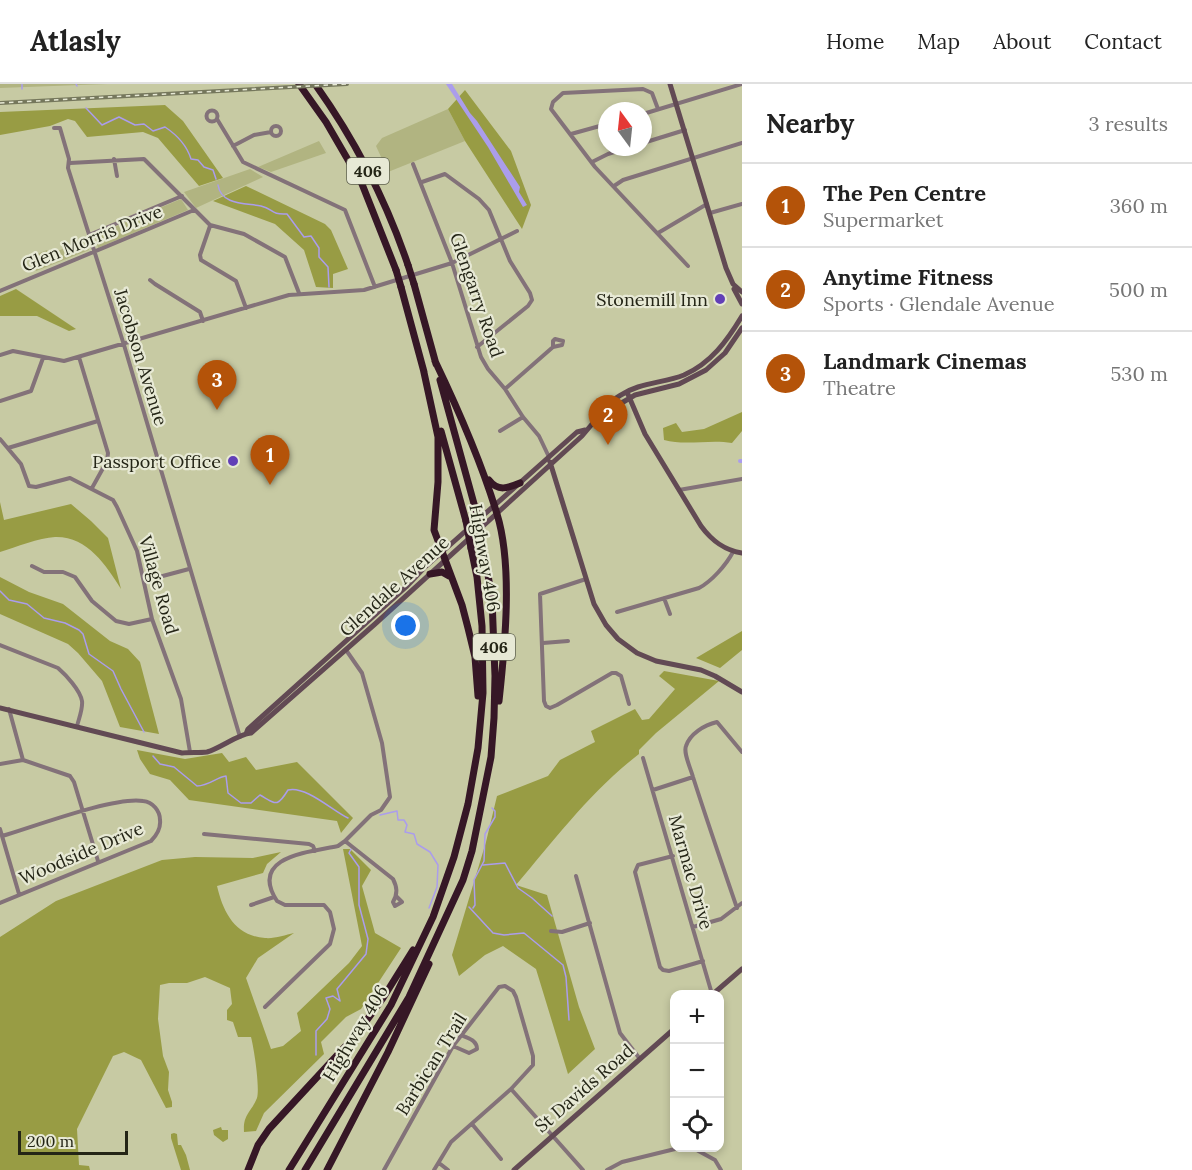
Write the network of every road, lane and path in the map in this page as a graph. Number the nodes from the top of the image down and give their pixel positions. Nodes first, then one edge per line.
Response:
1 (299, 84) edge
2 (315, 84) edge
3 (670, 84) edge
4 (742, 84) edge
5 (677, 104) junction
6 (658, 110) junction
7 (652, 112) edge
8 (217, 119) dead end
9 (598, 126) edge
10 (54, 128) dead end
11 (685, 130) junction
12 (271, 132) dead end
13 (571, 134) junction
14 (652, 140) edge
15 (742, 143) edge
16 (233, 146) junction
17 (604, 156) edge
18 (693, 157) junction
19 (114, 159) junction
20 (592, 162) junction
21 (69, 163) junction
22 (413, 164) dead end
23 (117, 176) dead end
24 (422, 182) junction
25 (614, 186) junction
26 (182, 196) junction
27 (707, 204) junction
28 (742, 204) edge
29 (194, 210) junction
30 (710, 213) junction
31 (210, 225) junction
32 (517, 231) dead end
33 (658, 233) junction
34 (89, 235) junction
35 (501, 238) junction
36 (94, 252) junction
37 (452, 263) junction
38 (688, 266) dead end
39 (150, 280) dead end
40 (734, 284) junction
41 (375, 287) junction
42 (742, 290) edge
43 (0, 291) edge
44 (299, 293) junction
45 (742, 304) edge
46 (246, 308) junction
47 (741, 316) edge
48 (203, 321) junction
49 (742, 328) edge
50 (124, 345) junction
51 (477, 347) junction
52 (553, 347) dead end
53 (0, 355) edge
54 (43, 357) junction
55 (79, 357) junction
56 (435, 361) junction
57 (423, 368) junction
58 (505, 388) junction
59 (628, 395) junction
60 (0, 400) edge
61 (523, 417) junction
62 (98, 421) junction
63 (500, 431) dead end
64 (0, 439) edge
65 (8, 448) junction
66 (550, 460) junction
67 (481, 464) junction
68 (742, 479) edge
69 (520, 483) junction
70 (92, 488) junction
71 (679, 490) junction
72 (495, 510) junction
73 (733, 552) junction
74 (742, 553) edge
75 (443, 557) junction
76 (32, 566) dead end
77 (189, 569) junction
78 (430, 574) junction
79 (586, 579) junction
80 (452, 580) junction
81 (144, 581) junction
82 (664, 598) junction
83 (617, 612) dead end
84 (670, 614) dead end
85 (152, 619) junction
86 (568, 641) dead end
87 (543, 643) junction
88 (0, 645) edge
89 (344, 647) junction
90 (742, 692) edge
91 (629, 704) dead end
92 (0, 708) edge
93 (8, 709) junction
94 (77, 726) junction
95 (243, 735) junction
96 (478, 748) junction
97 (190, 752) junction
98 (742, 752) edge
99 (491, 757) junction
100 (643, 758) dead end
101 (23, 760) junction
102 (0, 764) edge
103 (693, 777) junction
104 (653, 790) junction
105 (83, 812) junction
106 (0, 829) edge
107 (204, 834) dead end
108 (2, 836) junction
109 (345, 841) junction
110 (315, 851) junction
111 (673, 856) junction
112 (98, 861) junction
113 (576, 876) dead end
114 (463, 880) junction
115 (18, 894) junction
116 (440, 894) junction
117 (396, 896) dead end
118 (274, 897) junction
119 (0, 903) edge
120 (742, 903) edge
121 (251, 905) dead end
122 (737, 908) junction
123 (590, 923) junction
124 (693, 927) junction
125 (551, 931) dead end
126 (703, 961) junction
127 (742, 969) edge
128 (711, 990) edge
129 (717, 990) edge
130 (265, 1007) dead end
131 (670, 1033) edge
132 (460, 1035) junction
133 (453, 1046) junction
134 (640, 1059) junction
135 (511, 1089) junction
136 (472, 1124) junction
137 (553, 1136) junction
138 (670, 1150) edge
139 (702, 1152) edge
140 (501, 1159) dead end
141 (439, 1163) junction
142 (248, 1170) edge
143 (289, 1170) edge
144 (305, 1170) edge
145 (328, 1170) edge
146 (384, 1170) edge
147 (435, 1170) edge
148 (448, 1170) edge
149 (514, 1170) edge
150 (583, 1170) edge
151 (606, 1170) edge
152 (720, 1170) edge

1 - 57 highway, Highway 406 / 406, bridge
2 - 56 highway, Highway 406 / 406, bridge
3 - 5 main road
4 - 5 street
5 - 6 street
5 - 11 main road
6 - 7 street
6 - 13 street
8 - 16 street
9 - 13 street
10 - 21 street, Jacobson Avenue
11 - 14 street
11 - 18 main road
12 - 16 street
13 - 20 street
15 - 18 street
16 - 41 street
17 - 20 street
18 - 25 street
18 - 27 main road
19 - 21 street
19 - 23 street
19 - 26 street
20 - 25 street
21 - 34 street, Jacobson Avenue
22 - 24 street, Glengarry Road
24 - 35 street
24 - 37 street, Glengarry Road
25 - 33 street
26 - 29 street
26 - 34 street, Glen Morris Drive
27 - 30 main road
27 - 33 street
28 - 30 street
29 - 31 street
29 - 36 street, Glen Morris Drive
30 - 40 main road
31 - 44 street
31 - 46 street
32 - 35 street
33 - 38 street
34 - 36 street, Jacobson Avenue
35 - 37 street
35 - 51 street
36 - 43 street, Glen Morris Drive
36 - 50 street, Jacobson Avenue
37 - 41 street
37 - 51 street, Glengarry Road
39 - 48 street
40 - 42 main road
40 - 45 main road
41 - 44 street
44 - 46 street
46 - 48 street
47 - 59 main road, Glendale Avenue
48 - 50 street
49 - 59 main road, Glendale Avenue
50 - 55 street
50 - 77 street, Jacobson Avenue
51 - 58 street, Glengarry Road
52 - 58 street
53 - 54 street
54 - 55 street
54 - 60 street
55 - 62 street
56 - 67 highway
56 - 99 highway, Highway 406 / 406, bridge
57 - 75 highway
57 - 96 highway, Highway 406 / 406, bridge
58 - 61 street, Glengarry Road
59 - 66 main road, Glendale Avenue
59 - 71 main road
61 - 63 street
61 - 66 street, Glengarry Road
62 - 65 street
62 - 70 street
64 - 65 street, Village Road
65 - 70 street, Village Road
66 - 69 main road, Glendale Avenue
66 - 72 main road, Glendale Avenue
66 - 79 main road
67 - 69 highway
67 - 72 highway
68 - 71 street
69 - 72 main road, Glendale Avenue
70 - 81 street, Village Road
71 - 73 main road
72 - 75 main road, Glendale Avenue
72 - 99 highway
73 - 74 main road
73 - 82 street
75 - 78 main road, Glendale Avenue
75 - 80 highway
75 - 89 main road, Glendale Avenue
76 - 85 street
77 - 81 street
77 - 95 street, Jacobson Avenue
78 - 80 highway
78 - 89 main road, Glendale Avenue
79 - 87 street
79 - 90 main road
80 - 96 highway
81 - 85 street, Village Road
82 - 83 street
82 - 84 street
85 - 97 street, Village Road
86 - 87 street
87 - 91 street
88 - 94 street
89 - 95 main road, Glendale Avenue
89 - 109 street
92 - 93 main road, Glendale Avenue
93 - 94 main road, Glendale Avenue
93 - 101 street
94 - 97 main road, Glendale Avenue
95 - 97 main road, Glendale Avenue
96 - 116 highway, Highway 406 / 406
98 - 103 street
99 - 114 highway, Highway 406 / 406
100 - 104 street, Marmac Drive
101 - 102 street
101 - 105 street
103 - 104 street
103 - 122 street
104 - 111 street, Marmac Drive
105 - 108 street
105 - 112 street
105 - 112 street, Woodside Drive
106 - 108 street
107 - 110 street
108 - 115 street
109 - 110 street
109 - 117 street
110 - 118 street
111 - 124 street, Marmac Drive
111 - 126 street
112 - 115 street, Woodside Drive
113 - 123 street
114 - 144 highway, Highway 406 / 406
114 - 145 highway
115 - 119 street, Woodside Drive
116 - 142 highway
116 - 143 highway, Highway 406 / 406
118 - 121 street
118 - 130 street
120 - 122 street
122 - 124 street
123 - 125 street
123 - 134 street
124 - 126 street, Marmac Drive
126 - 128 street, Marmac Drive
127 - 129 main road
131 - 134 main road, St Davids Road
132 - 133 street, Barbican Trail
132 - 133 street
132 - 135 street, Barbican Trail
133 - 146 street, Barbican Trail
134 - 137 main road, St Davids Road
135 - 136 street, Barbican Trail
135 - 137 street
136 - 140 street
136 - 141 street, Barbican Trail
137 - 149 main road, St Davids Road
137 - 150 street
138 - 151 street
139 - 152 street
141 - 147 street, Barbican Trail
141 - 148 street

